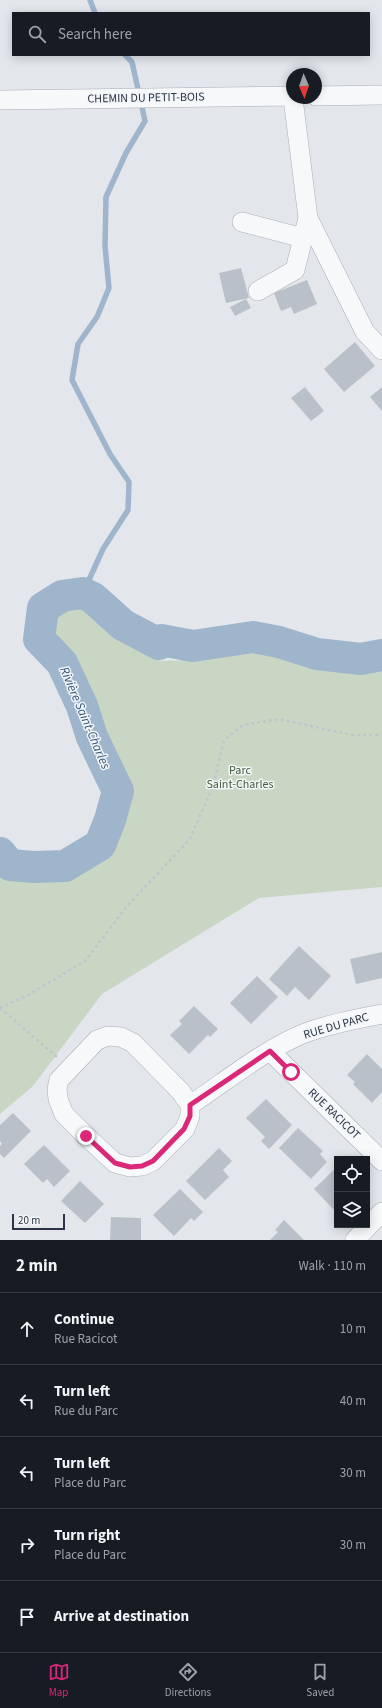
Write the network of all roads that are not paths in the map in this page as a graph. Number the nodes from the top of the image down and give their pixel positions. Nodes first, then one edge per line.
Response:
1 (322, 96) edge
2 (382, 96) edge
3 (286, 97) edge
4 (0, 100) edge
5 (294, 104) edge
6 (308, 218) junction
7 (242, 222) dead end
8 (303, 238) junction
9 (258, 291) dead end
10 (382, 350) edge
11 (382, 1014) edge
12 (270, 1051) junction
13 (190, 1105) junction
14 (382, 1161) edge
15 (382, 1212) edge
16 (355, 1240) edge

1 - 2 street
3 - 4 street, CHEMIN DU PETIT-BOIS
5 - 6 street
6 - 8 street
6 - 10 street
7 - 8 street
8 - 9 street
11 - 12 street, RUE DU PARC
12 - 13 street, RUE DU PARC
12 - 14 street, RUE RACICOT
13 - 13 street
15 - 16 street

